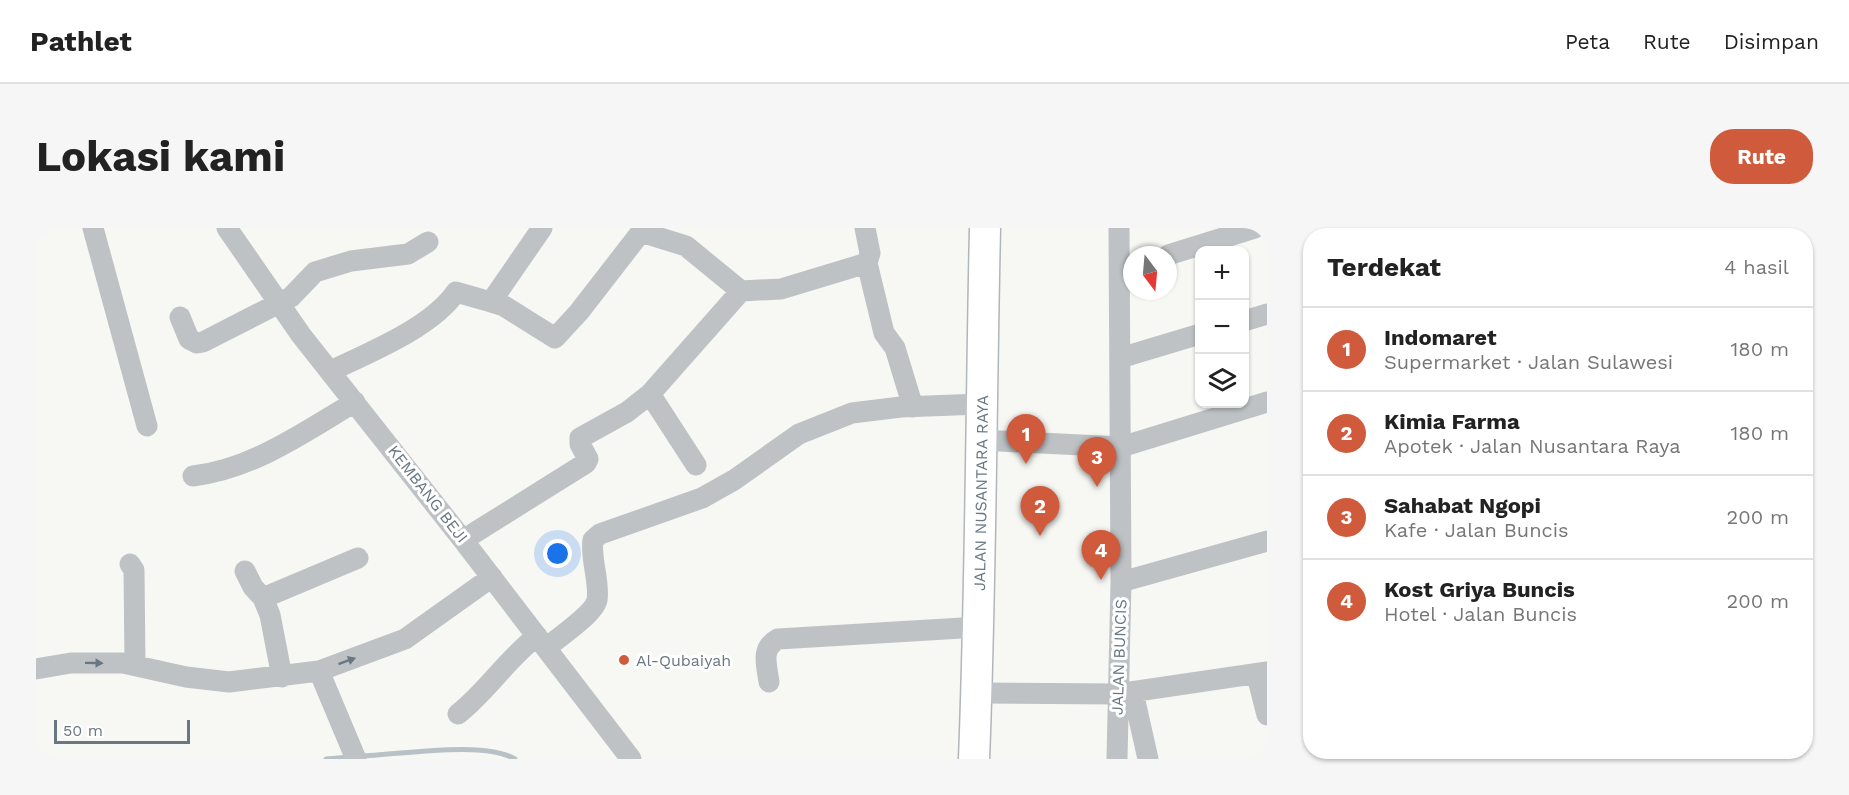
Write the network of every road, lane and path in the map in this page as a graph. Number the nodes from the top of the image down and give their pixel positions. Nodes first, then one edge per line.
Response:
1 (93, 228) edge
2 (227, 228) edge
3 (542, 228) edge
4 (865, 228) edge
5 (985, 228) edge
6 (1119, 228) edge
7 (1256, 228) edge
8 (428, 242) dead end
9 (1177, 252) edge
10 (1123, 255) edge
11 (867, 263) junction
12 (741, 291) junction
13 (1123, 300) edge
14 (491, 302) junction
15 (279, 304) junction
16 (1267, 315) edge
17 (180, 317) dead end
18 (1249, 320) edge
19 (1195, 336) edge
20 (1120, 358) junction
21 (331, 371) junction
22 (650, 394) junction
23 (355, 402) junction
24 (1267, 402) edge
25 (981, 404) junction
26 (913, 406) junction
27 (147, 426) dead end
28 (980, 440) junction
29 (1121, 447) junction
30 (696, 465) dead end
31 (193, 476) dead end
32 (463, 540) junction
33 (1267, 542) edge
34 (358, 558) dead end
35 (130, 564) dead end
36 (245, 571) dead end
37 (492, 577) junction
38 (1121, 582) junction
39 (263, 598) junction
40 (979, 627) junction
41 (542, 642) junction
42 (135, 664) junction
43 (36, 669) edge
44 (319, 671) junction
45 (1262, 674) edge
46 (282, 677) junction
47 (769, 682) dead end
48 (977, 693) junction
49 (1125, 693) junction
50 (458, 714) dead end
51 (1267, 715) edge
52 (354, 754) edge
53 (630, 759) edge
54 (974, 759) edge
55 (1117, 759) edge
56 (1148, 759) edge

1 - 27 street
2 - 15 street, KEMBANG BEJI
3 - 14 street
4 - 11 street
5 - 25 street, JALAN NUSANTARA RAYA
6 - 10 street, JALAN BUNCIS
7 - 9 street
8 - 15 street
11 - 12 street
11 - 26 street
12 - 14 street
12 - 22 street
13 - 20 street, JALAN BUNCIS
14 - 21 street
15 - 17 street
15 - 21 street, KEMBANG BEJI
16 - 18 street
19 - 20 street
20 - 29 street, JALAN BUNCIS
21 - 23 street, KEMBANG BEJI
22 - 30 street
22 - 32 street
23 - 31 street
23 - 32 street, KEMBANG BEJI
24 - 29 street
25 - 26 street
25 - 28 street, JALAN NUSANTARA RAYA
26 - 41 street
28 - 29 street
28 - 40 street, JALAN NUSANTARA RAYA
29 - 38 street, JALAN BUNCIS
32 - 37 street, KEMBANG BEJI
33 - 38 street
34 - 39 street
35 - 42 street
36 - 39 street
37 - 41 street, KEMBANG BEJI
44 -> 37 street
38 - 49 street, JALAN BUNCIS
39 - 46 street
40 - 47 street
40 - 48 street, JALAN NUSANTARA RAYA
41 - 50 street
41 - 53 street, KEMBANG BEJI
43 -> 42 street
42 - 46 street
44 - 46 street
44 - 52 street
45 - 49 street
45 - 51 street
48 - 49 street
48 - 54 street, JALAN NUSANTARA RAYA
49 - 55 street, JALAN BUNCIS
49 - 56 street

